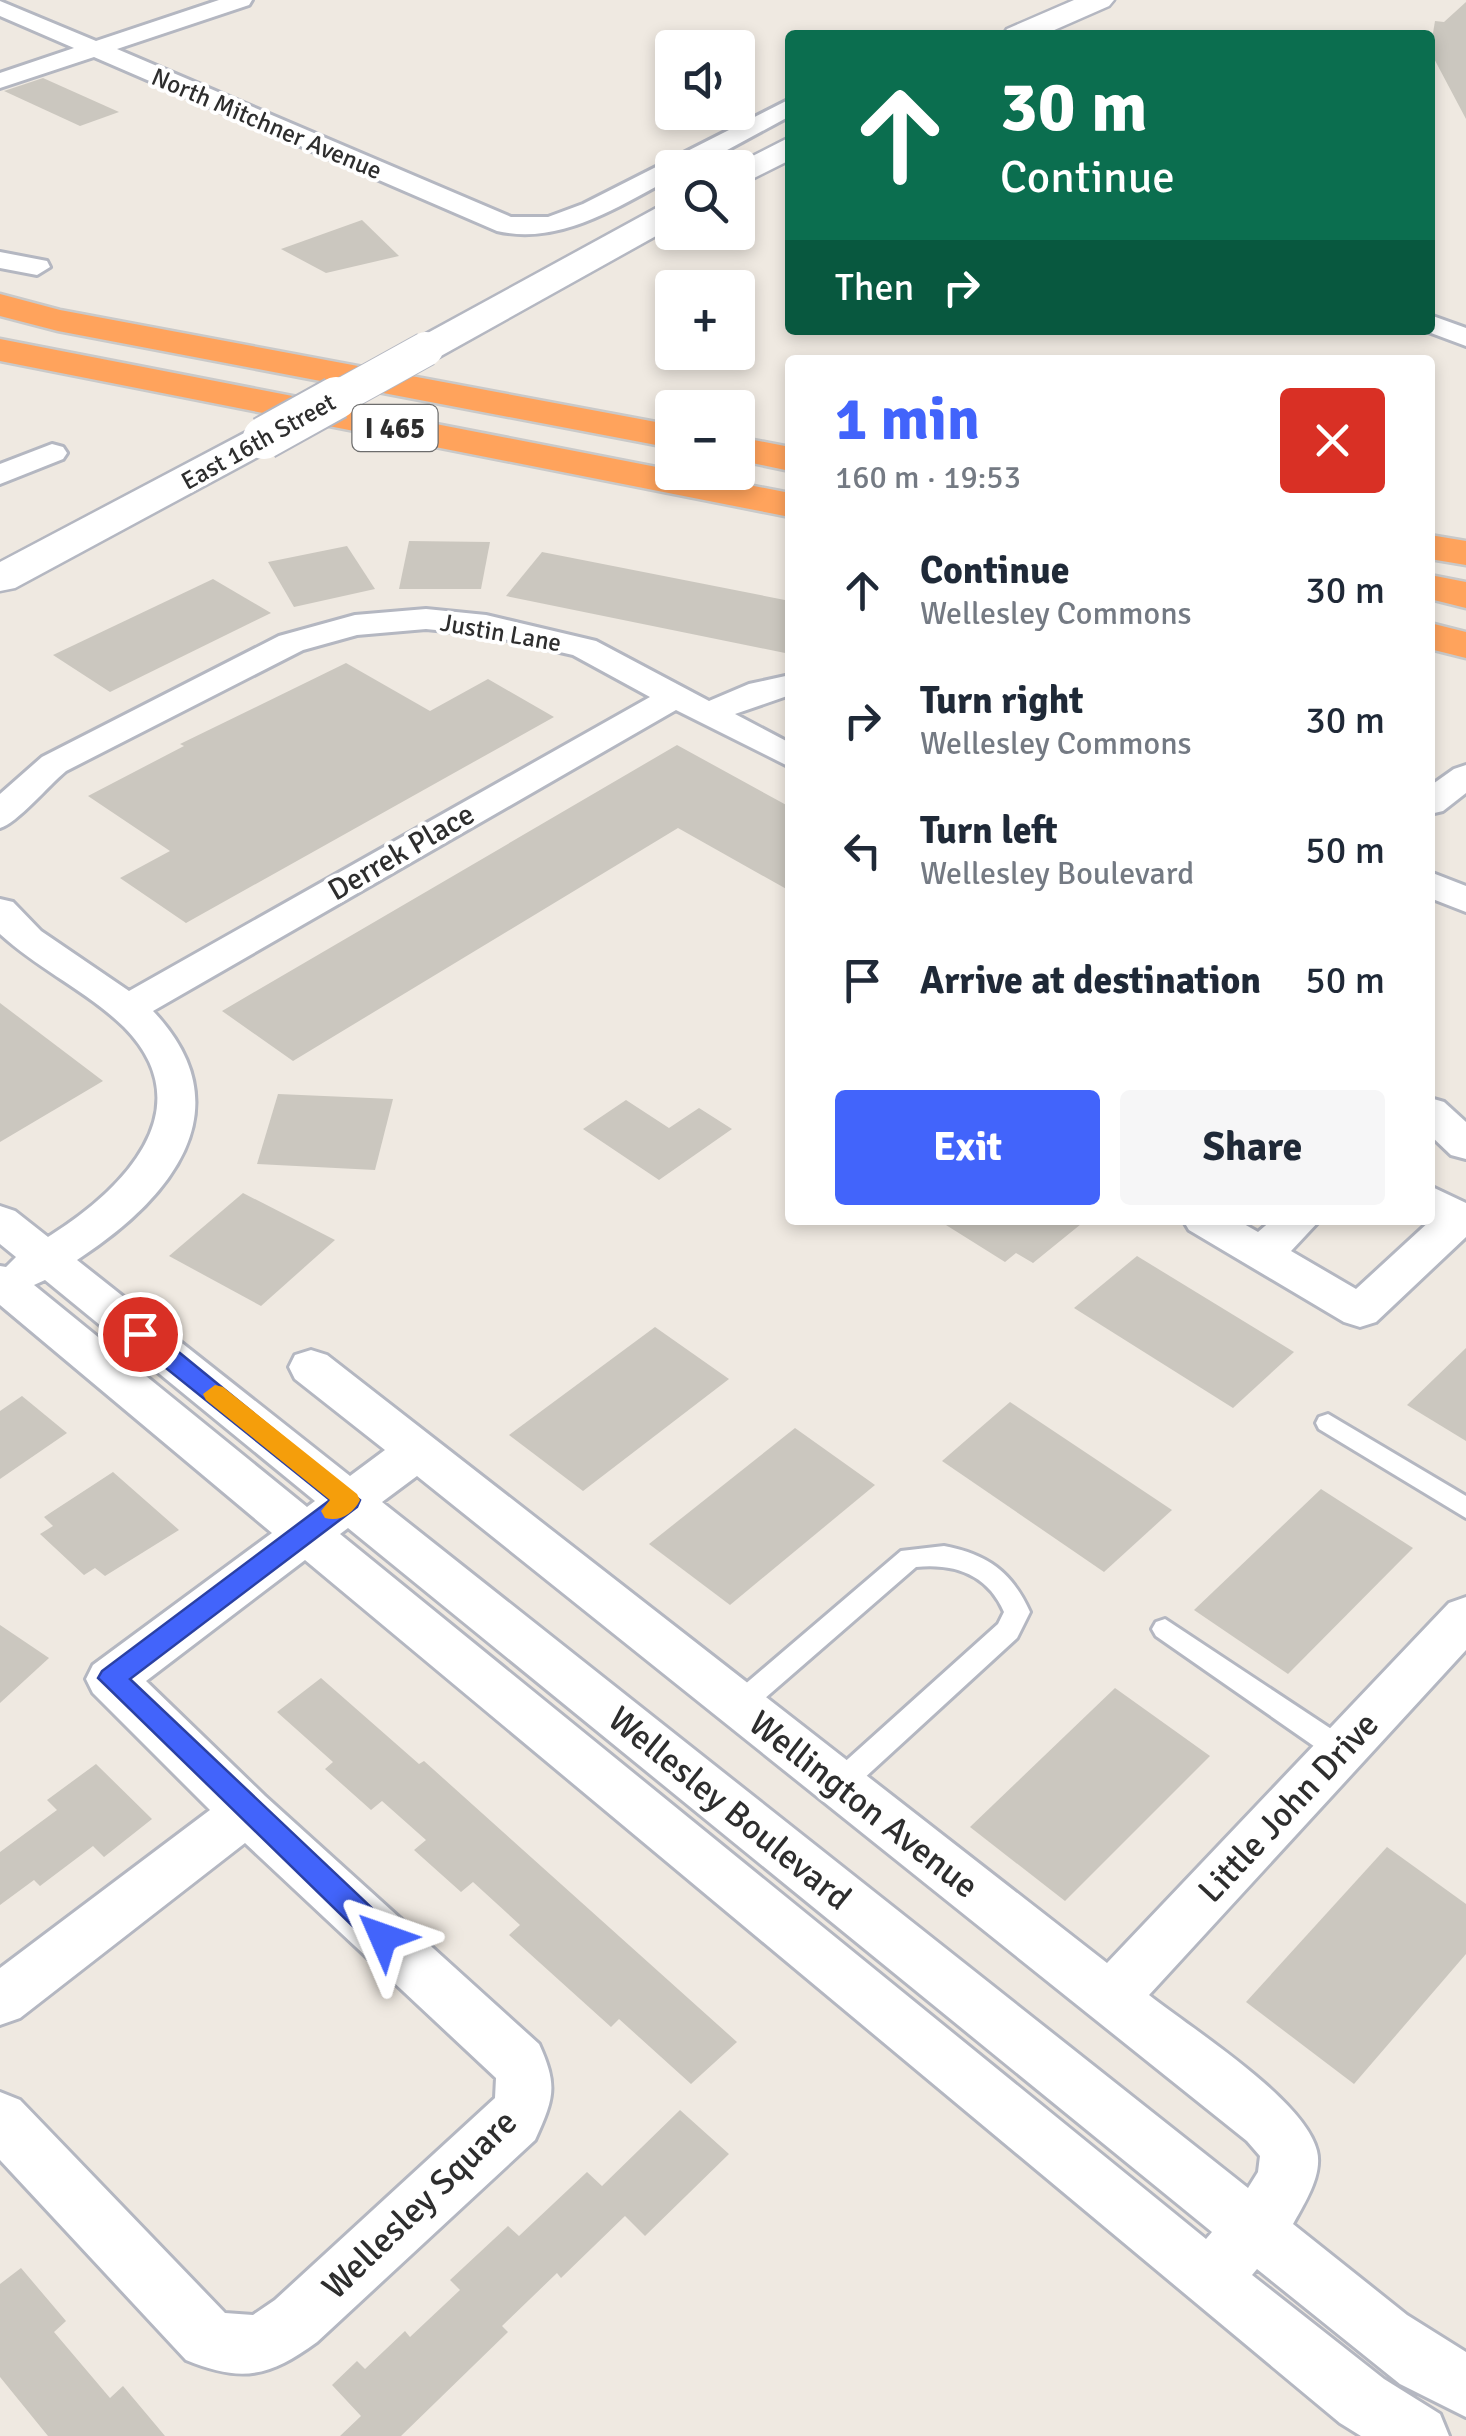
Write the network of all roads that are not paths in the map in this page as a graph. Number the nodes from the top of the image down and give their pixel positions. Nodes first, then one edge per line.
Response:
1 (241, 0) edge
2 (1099, 0) edge
3 (0, 8) edge
4 (1030, 30) edge
5 (96, 49) junction
6 (0, 81) edge
7 (785, 109) edge
8 (707, 150) edge
9 (785, 150) edge
10 (755, 167) edge
11 (655, 177) edge
12 (655, 222) edge
13 (0, 260) edge
14 (37, 266) dead end
15 (0, 296) edge
16 (0, 305) edge
17 (1435, 326) edge
18 (1466, 338) edge
19 (0, 350) edge
20 (655, 409) edge
21 (755, 427) edge
22 (785, 432) edge
23 (655, 434) edge
24 (52, 452) dead end
25 (755, 453) edge
26 (785, 459) edge
27 (0, 475) edge
28 (785, 505) edge
29 (1435, 548) edge
30 (1466, 553) edge
31 (0, 579) edge
32 (1435, 587) edge
33 (1466, 595) edge
34 (1435, 637) edge
35 (1466, 645) edge
36 (785, 686) edge
37 (676, 696) junction
38 (708, 714) junction
39 (785, 755) edge
40 (1466, 776) edge
41 (1435, 799) edge
42 (0, 817) edge
43 (1435, 886) edge
44 (1466, 901) edge
45 (0, 910) edge
46 (127, 1008) junction
47 (1435, 1117) edge
48 (1466, 1145) edge
49 (1466, 1171) edge
50 (1435, 1188) edge
51 (1435, 1204) edge
52 (0, 1221) edge
53 (1213, 1225) edge
54 (1293, 1225) edge
55 (1261, 1253) junction
56 (17, 1275) edge
57 (311, 1367) dead end
58 (1328, 1423) dead end
59 (416, 1451) junction
60 (348, 1500) junction
61 (1466, 1508) edge
62 (304, 1532) junction
63 (1466, 1616) edge
64 (1165, 1629) dead end
65 (739, 1705) junction
66 (1341, 1750) junction
67 (839, 1784) junction
68 (247, 1812) junction
69 (1110, 1998) junction
70 (0, 2000) edge
71 (0, 2119) edge
72 (1251, 2228) junction
73 (1209, 2279) junction
74 (1466, 2386) edge
75 (1418, 2436) edge

1 - 5 street
2 - 4 street
3 - 5 street, North Mitchner Avenue
5 - 6 street
5 - 11 street, North Mitchner Avenue
7 - 8 street
9 - 10 street
12 - 31 street, East 16th Street, bridge
13 - 14 street
15 - 20 highway
16 - 23 highway, I 465
17 - 18 street
19 - 28 highway, I 465
21 - 22 highway
24 - 27 street
25 - 26 highway
29 - 30 highway
32 - 33 highway
34 - 35 highway
36 - 38 street
37 - 38 street, Justin Lane
37 - 42 street, Justin Lane
37 - 46 street, Derrek Place
38 - 39 street, Justin Lane
40 - 41 street
43 - 44 street
45 - 46 street
46 - 56 street
47 - 48 street
49 - 50 street
51 - 55 street
52 - 56 street, Wellesley Boulevard
53 - 55 street
54 - 55 street
56 - 60 street, Wellesley Boulevard
56 - 62 street, Wellesley Boulevard
57 - 59 street, Wellington Avenue
58 - 61 lane
59 - 60 street
59 - 65 street, Wellington Avenue
60 - 62 street
60 - 72 street, Wellesley Boulevard
62 - 68 street, Wellesley Square
62 - 73 street, Wellesley Boulevard
63 - 66 street, Little John Drive
64 - 66 lane
65 - 67 street, Wellington Avenue
65 - 67 lane
66 - 69 street, Little John Drive
67 - 69 street, Wellington Avenue
68 - 70 street
68 - 71 street, Wellesley Square
69 - 72 street, Wellington Avenue
72 - 73 street, Wellington Avenue
72 - 74 street, Wellesley Boulevard
73 - 75 street, Wellesley Boulevard

